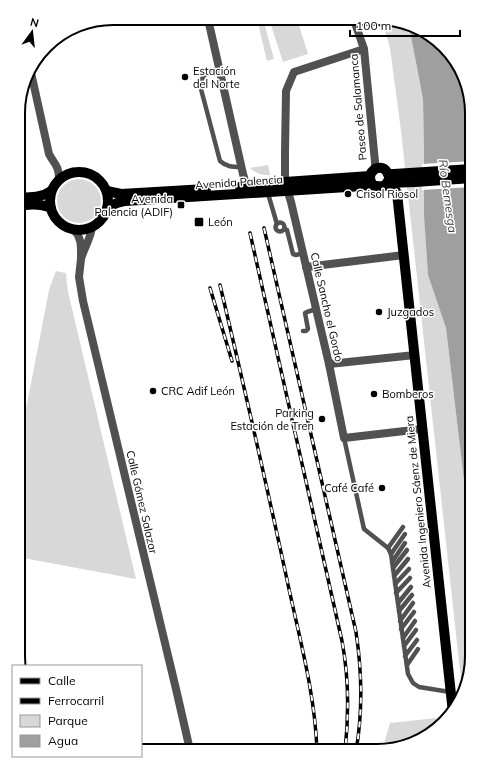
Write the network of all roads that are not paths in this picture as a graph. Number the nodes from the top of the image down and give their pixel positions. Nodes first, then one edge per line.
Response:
1 (209, 25) edge
2 (356, 25) edge
3 (364, 49) junction
4 (220, 70) junction
5 (32, 78) edge
6 (241, 167) junction
7 (465, 170) edge
8 (372, 172) junction
9 (465, 178) edge
10 (412, 179) junction
11 (59, 180) junction
12 (387, 181) junction
13 (287, 186) junction
14 (374, 186) junction
15 (247, 190) junction
16 (51, 191) junction
17 (107, 191) junction
18 (266, 192) junction
19 (397, 193) junction
20 (25, 198) edge
21 (25, 205) edge
22 (51, 208) junction
23 (107, 208) junction
24 (92, 227) junction
25 (74, 230) junction
26 (303, 253) junction
27 (404, 255) junction
28 (81, 258) junction
29 (306, 267) junction
30 (316, 309) junction
31 (303, 331) dead end
32 (415, 355) junction
33 (329, 364) junction
34 (422, 429) junction
35 (344, 438) junction
36 (404, 527) dead end
37 (405, 534) dead end
38 (405, 543) dead end
39 (388, 548) junction
40 (406, 550) dead end
41 (390, 554) junction
42 (408, 559) dead end
43 (392, 562) junction
44 (393, 568) junction
45 (409, 569) dead end
46 (394, 576) junction
47 (410, 578) dead end
48 (395, 584) junction
49 (411, 587) dead end
50 (396, 593) junction
51 (412, 594) dead end
52 (413, 603) dead end
53 (398, 604) junction
54 (399, 611) junction
55 (414, 612) dead end
56 (400, 620) junction
57 (415, 621) dead end
58 (401, 629) junction
59 (416, 630) dead end
60 (403, 638) junction
61 (417, 640) dead end
62 (404, 646) junction
63 (418, 649) dead end
64 (405, 656) junction
65 (407, 665) junction
66 (450, 692) junction
67 (452, 702) edge
68 (189, 744) edge

1 - 4 street
2 - 3 street, Paseo de Salamanca
3 - 8 street, Paseo de Salamanca
3 - 13 street, Calle Sancho el Gordo
4 - 6 street
4 - 6 lane
5 - 11 street
6 - 15 street
7 - 10 main road, Avenida Palencia
8 - 12 main road, Avenida Palencia
8 - 13 main road, Avenida Palencia
8 - 14 main road
9 - 10 main road, Avenida Palencia
10 - 12 main road, Avenida Palencia
10 - 19 main road
11 - 16 main road
11 - 17 main road
12 - 14 main road, Avenida Palencia
12 - 19 main road
13 - 14 main road, Avenida Palencia
13 - 15 main road
13 - 18 main road, Avenida Palencia
13 - 26 street, Calle Sancho el Gordo
15 - 17 main road, Avenida Palencia
15 - 18 main road, Avenida Palencia
15 - 23 main road, Avenida Palencia
16 - 20 main road
16 - 22 main road
17 - 23 main road
18 - 26 lane
19 - 27 main road, Avenida Ingeniero Sáenz de Miera
21 - 22 main road
22 - 25 main road
23 - 24 main road
24 - 25 main road
24 - 28 street, Calle Gómez Salazar
25 - 28 street, Calle Gómez Salazar
26 - 29 street, Calle Sancho el Gordo
27 - 29 street
27 - 32 main road, Avenida Ingeniero Sáenz de Miera
28 - 68 street, Calle Gómez Salazar
29 - 30 street, Calle Sancho el Gordo
30 - 31 lane
30 - 33 street, Calle Sancho el Gordo
32 - 33 street
32 - 34 main road, Avenida Ingeniero Sáenz de Miera
33 - 35 street, Calle Sancho el Gordo
34 - 35 street
34 - 66 main road, Avenida Ingeniero Sáenz de Miera
35 - 39 lane
36 - 39 lane
37 - 41 lane
38 - 43 lane
39 - 41 lane
40 - 44 lane
41 - 43 lane
42 - 46 lane
43 - 44 lane
44 - 46 lane
45 - 48 lane
46 - 48 lane
47 - 50 lane
48 - 50 lane
49 - 53 lane
50 - 53 lane
51 - 54 lane
52 - 56 lane
53 - 54 lane
54 - 56 lane
55 - 58 lane
56 - 58 lane
57 - 60 lane
58 - 60 lane
59 - 62 lane
60 - 62 lane
61 - 64 lane
62 - 64 lane
63 - 65 lane
64 - 65 lane
65 - 66 lane
66 - 67 main road, Avenida Ingeniero Sáenz de Miera

